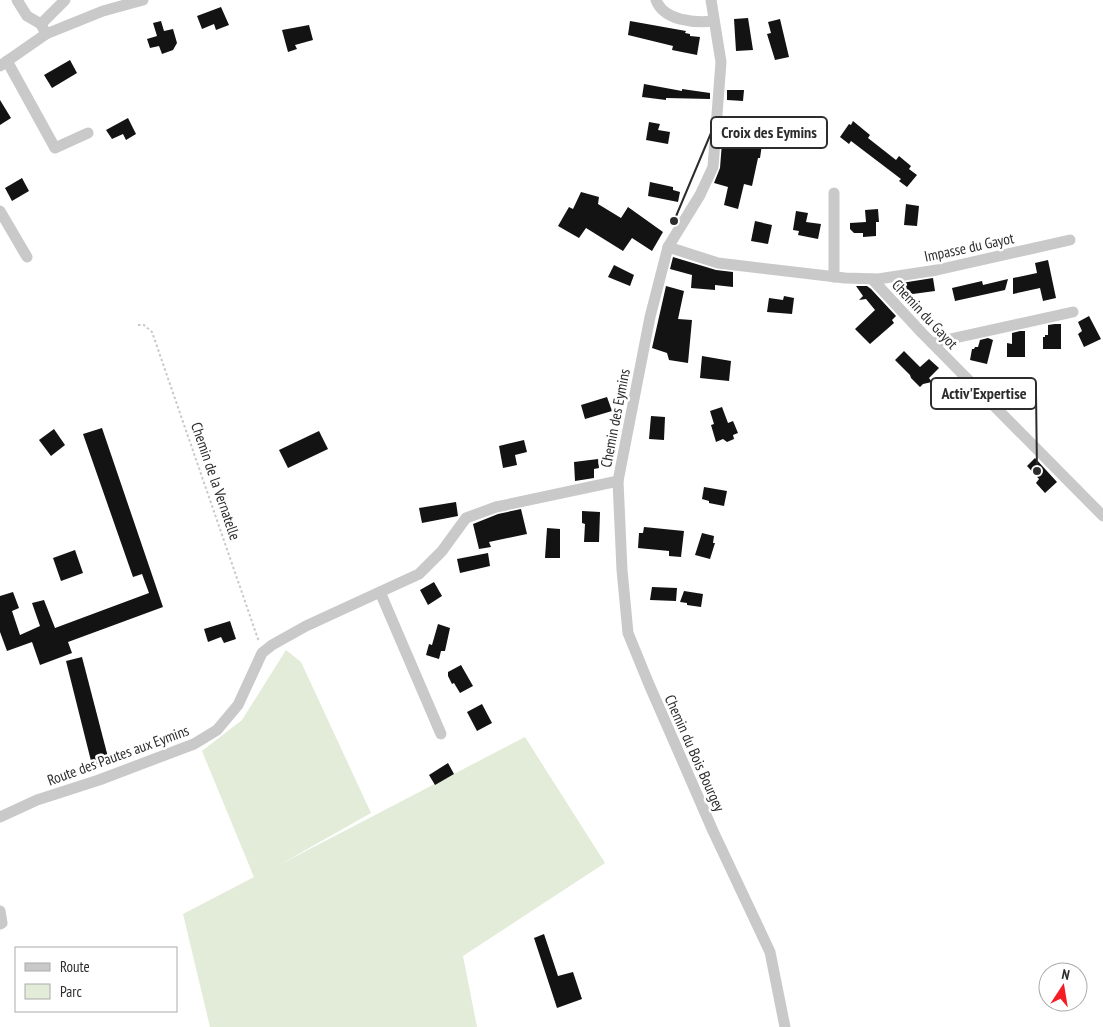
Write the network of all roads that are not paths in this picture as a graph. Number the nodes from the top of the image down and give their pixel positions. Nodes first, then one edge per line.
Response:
1 (17, 0) edge
2 (65, 0) edge
3 (656, 0) edge
4 (711, 0) edge
5 (137, 1) edge
6 (714, 21) junction
7 (44, 29) junction
8 (4, 63) edge
9 (88, 133) dead end
10 (834, 193) dead end
11 (0, 212) edge
12 (1070, 240) dead end
13 (668, 247) junction
14 (27, 257) dead end
15 (834, 277) junction
16 (872, 279) junction
17 (1073, 312) dead end
18 (932, 343) junction
19 (618, 481) junction
20 (1103, 516) edge
21 (380, 592) junction
22 (262, 653) joint
23 (441, 734) dead end
24 (0, 817) edge
25 (0, 911) edge
26 (0, 924) edge
27 (784, 1027) edge

1 - 7 street
2 - 7 street
3 - 6 street
4 - 6 street, Chemin des Eymins
5 - 7 street
6 - 13 street, Chemin des Eymins
7 - 8 street
8 - 9 street
10 - 15 street
11 - 14 street
12 - 16 street, Impasse du Gayot
13 - 15 street, Chemin du Gayot
13 - 19 street, Chemin des Eymins
15 - 16 street, Chemin du Gayot
16 - 18 street, Chemin du Gayot
17 - 18 street
18 - 20 street, Chemin du Gayot
19 - 21 street, Chemin des Eymins
19 - 27 street, Chemin du Bois Bourgey
21 - 22 street, Chemin des Eymins
21 - 23 street
22 - 24 street, Route des Pautes aux Eymins
25 - 26 street

